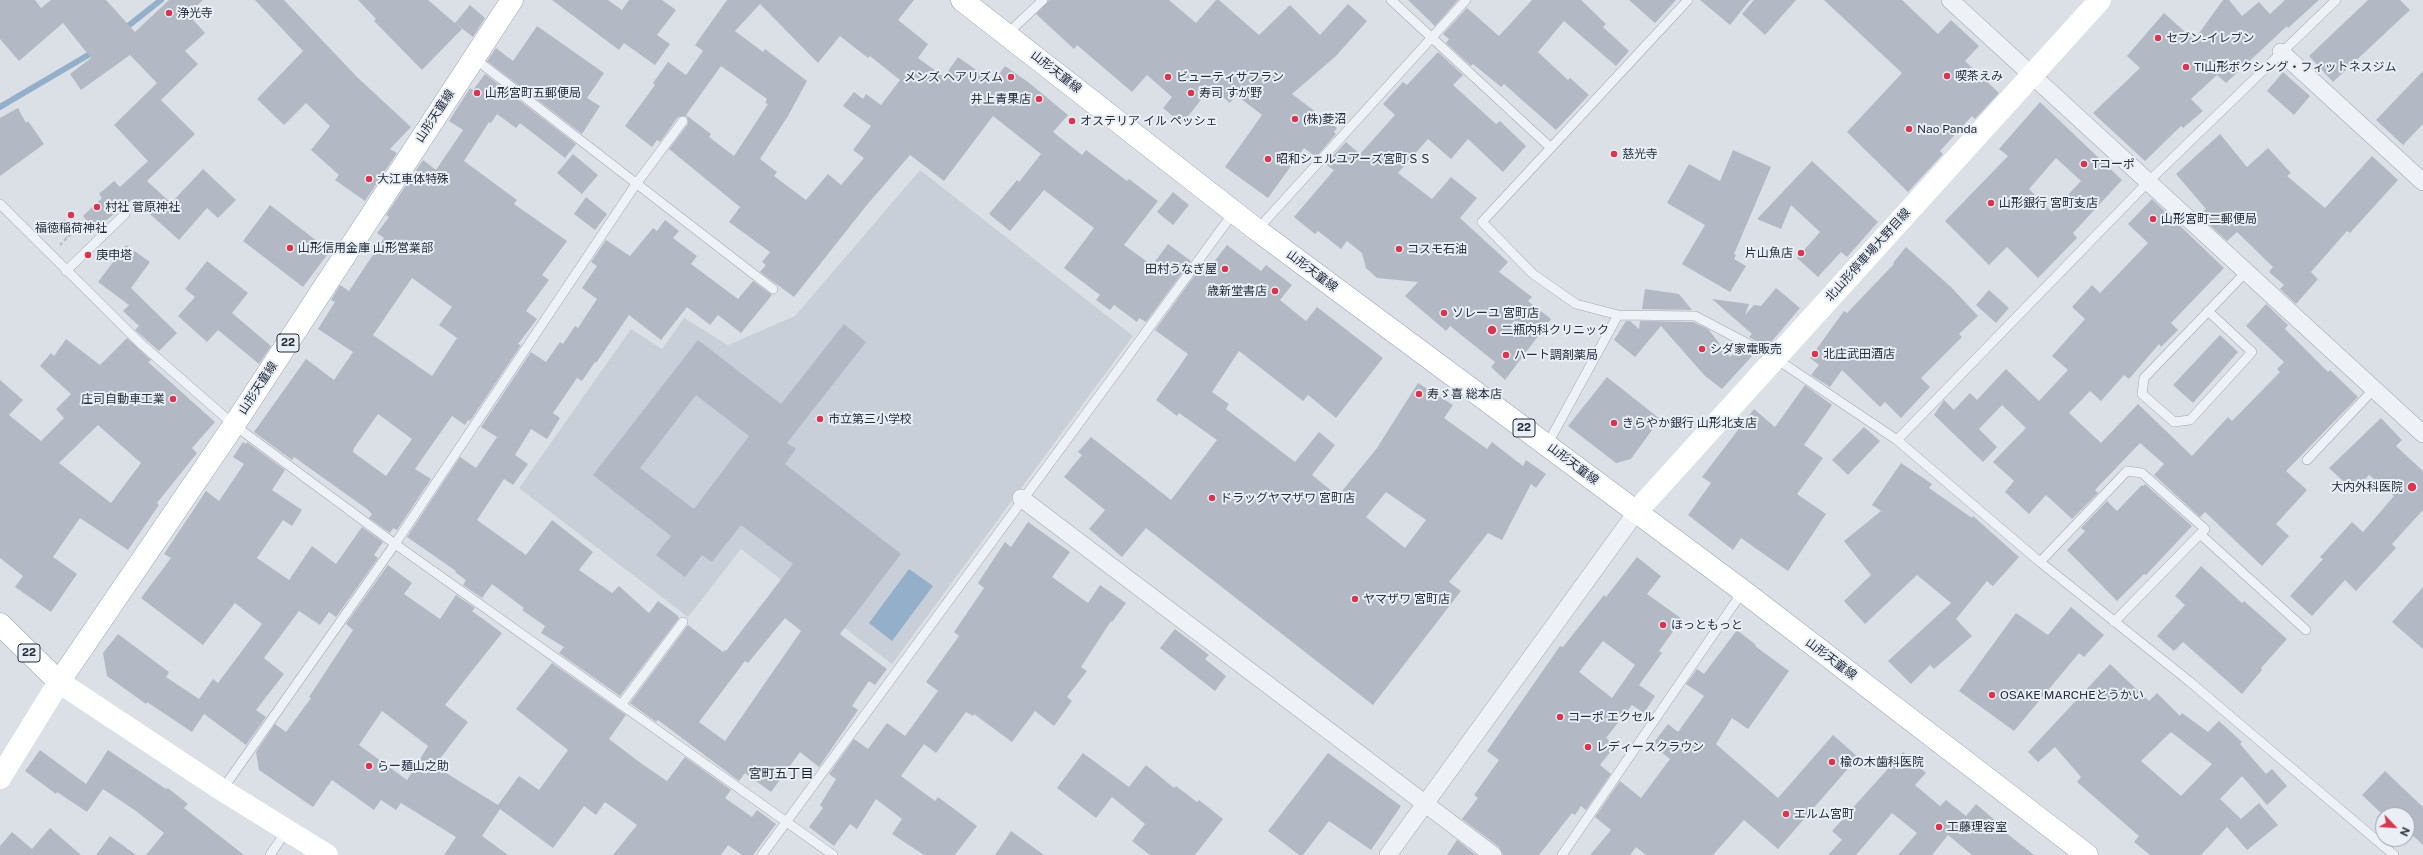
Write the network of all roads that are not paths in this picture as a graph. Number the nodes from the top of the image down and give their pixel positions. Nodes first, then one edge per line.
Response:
1 (512, 0) edge
2 (962, 0) edge
3 (1044, 0) edge
4 (1391, 0) edge
5 (1466, 0) edge
6 (1688, 0) edge
7 (1950, 0) edge
8 (2100, 0) edge
9 (2336, 0) edge
10 (1007, 34) junction
11 (1431, 38) junction
12 (2281, 52) junction
13 (474, 58) junction
14 (2032, 73) junction
15 (682, 121) dead end
16 (1551, 148) junction
17 (2149, 181) junction
18 (2423, 182) edge
19 (636, 184) junction
20 (0, 204) edge
21 (1235, 211) junction
22 (125, 214) dead end
23 (1257, 230) junction
24 (66, 271) junction
25 (2247, 271) junction
26 (774, 290) dead end
27 (2208, 312) junction
28 (1618, 315) junction
29 (1775, 358) junction
30 (2374, 389) junction
31 (234, 425) junction
32 (2422, 431) edge
33 (1897, 440) junction
34 (1547, 445) junction
35 (2307, 460) dead end
36 (1022, 498) junction
37 (1637, 511) junction
38 (2200, 534) junction
39 (395, 544) junction
40 (2040, 562) junction
41 (1742, 591) junction
42 (683, 622) dead end
43 (2114, 622) junction
44 (0, 624) edge
45 (2306, 630) dead end
46 (59, 682) junction
47 (621, 705) junction
48 (0, 778) edge
49 (222, 790) junction
50 (1424, 804) junction
51 (786, 822) junction
52 (288, 829) junction
53 (270, 855) edge
54 (327, 855) edge
55 (762, 855) edge
56 (833, 855) edge
57 (1388, 855) edge
58 (1492, 855) edge
59 (1562, 855) edge
60 (2088, 855) edge
61 (2394, 855) edge

1 - 13 main road, 山形天童線 / 22
2 - 10 main road, 山形天童線 / 22
3 - 10 lane
4 - 11 lane
5 - 11 lane
6 - 16 lane
7 - 14 street
8 - 14 main road, 北山形停車場大野目線
9 - 12 lane
10 - 21 main road, 山形天童線 / 22
11 - 16 lane
11 - 23 lane
12 - 17 lane
12 - 18 street
13 - 19 lane
13 - 31 main road, 山形天童線 / 22
14 - 17 street
14 - 29 main road, 北山形停車場大野目線
15 - 19 lane
16 - 28 lane
17 - 25 street
17 - 33 lane
19 - 26 lane
19 - 39 lane
20 - 24 lane
21 - 23 main road, 山形天童線 / 22
21 - 36 lane
22 - 24 lane
23 - 34 main road, 山形天童線 / 22
24 - 31 lane
25 - 27 lane
25 - 30 street
27 - 27 lane
28 - 29 lane
28 - 34 lane
29 - 33 lane
29 - 37 main road, 北山形停車場大野目線
30 - 32 street
30 - 35 lane
31 - 39 lane
31 - 46 main road, 山形天童線 / 22
33 - 40 lane
34 - 37 main road, 山形天童線 / 22
36 - 50 street
36 - 51 lane
37 - 41 main road, 山形天童線 / 22
37 - 50 street
38 - 40 lane
38 - 43 lane
38 - 45 lane
39 - 47 lane
39 - 49 lane
40 - 43 lane
41 - 59 lane
41 - 60 main road, 山形天童線 / 22
42 - 47 lane
43 - 61 lane
44 - 46 main road, 22
46 - 48 main road, 山形天童線
46 - 49 main road
47 - 51 lane
49 - 52 main road
50 - 57 street
50 - 58 street
51 - 55 lane
51 - 56 lane
52 - 53 lane
52 - 54 main road

